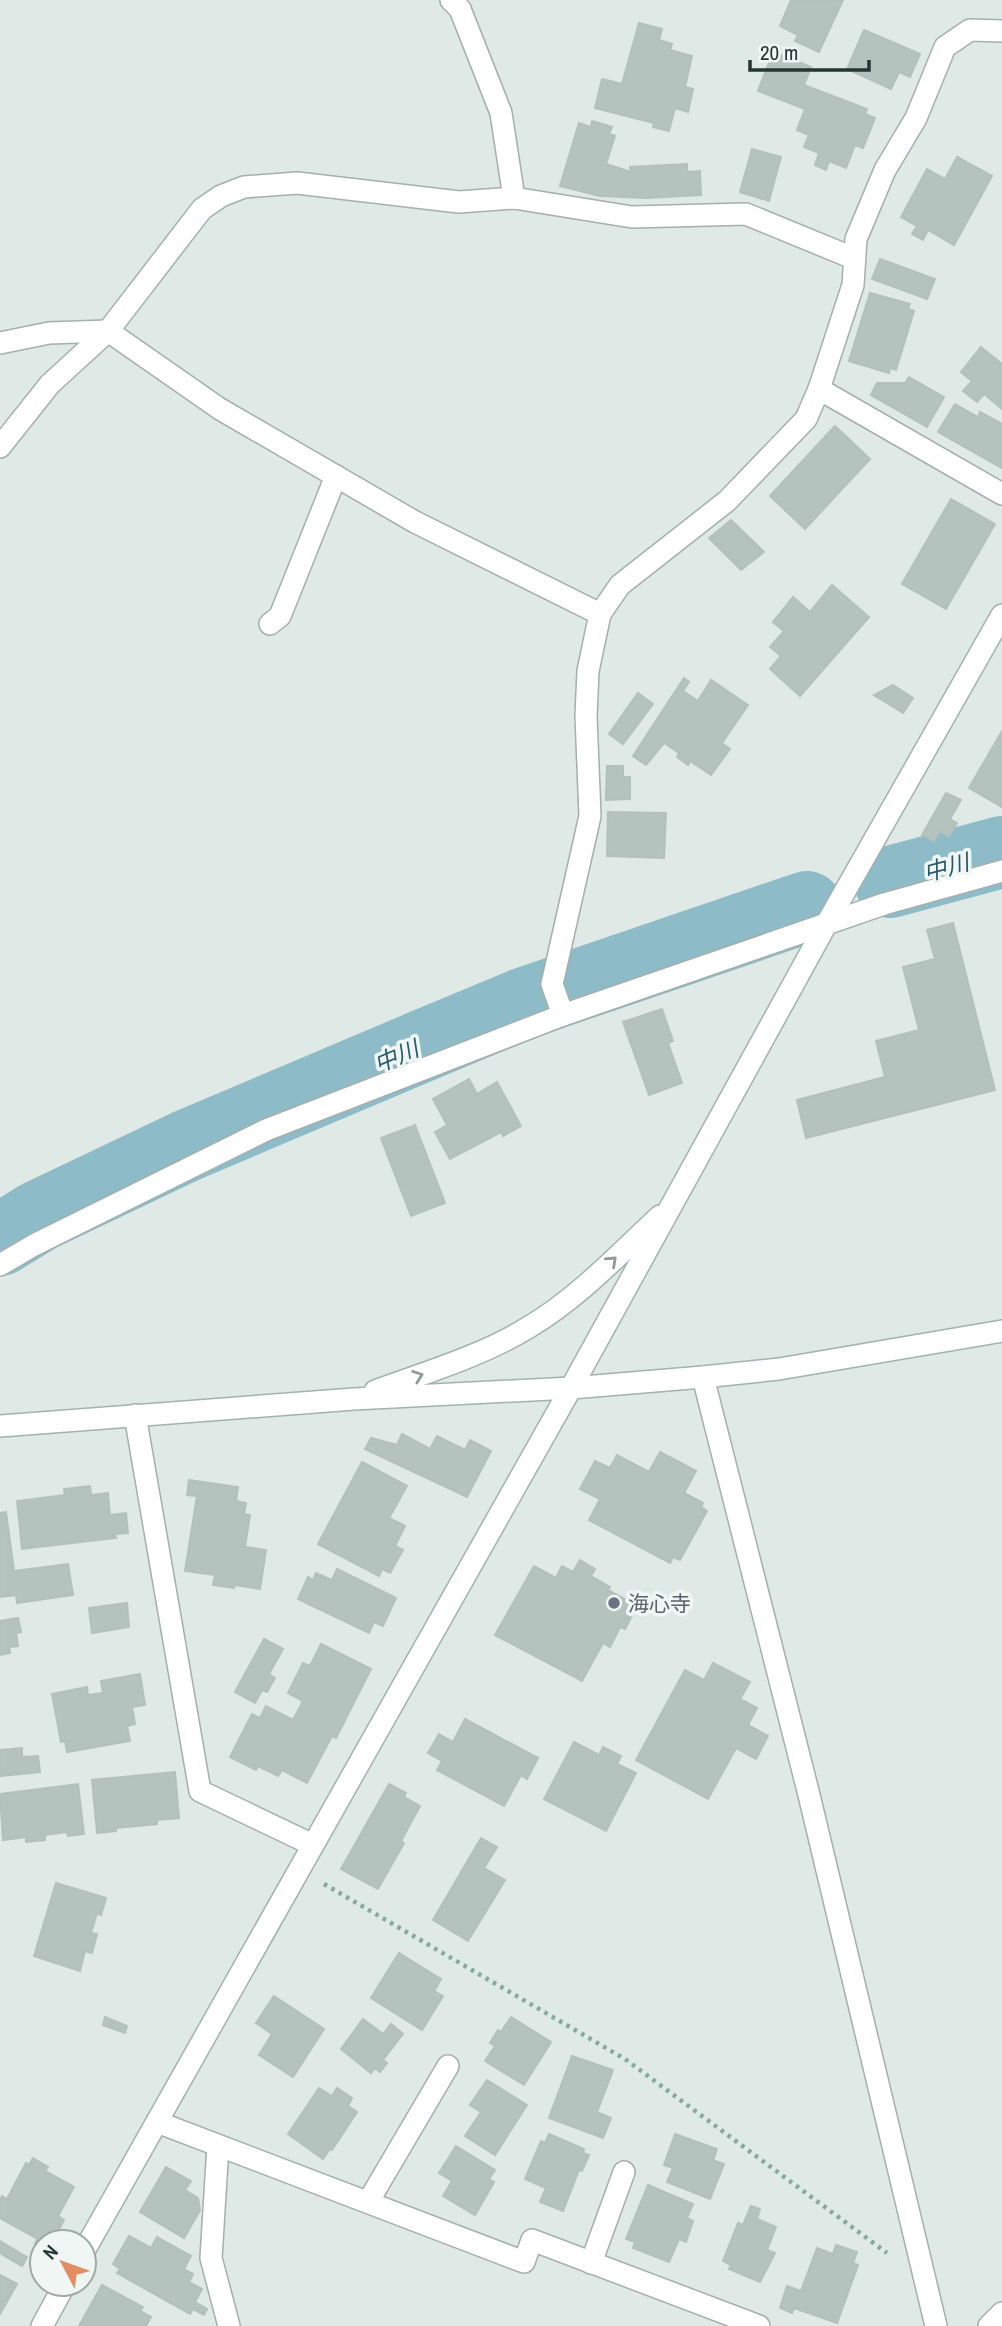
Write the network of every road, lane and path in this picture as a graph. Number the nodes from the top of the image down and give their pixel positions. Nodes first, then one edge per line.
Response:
1 (451, 0) edge
2 (1002, 31) edge
3 (514, 198) junction
4 (853, 258) junction
5 (108, 331) junction
6 (0, 343) edge
7 (819, 389) junction
8 (0, 447) edge
9 (336, 476) junction
10 (1002, 494) edge
11 (600, 614) junction
12 (1002, 615) edge
13 (270, 624) dead end
14 (1002, 872) edge
15 (827, 923) junction
16 (558, 1001) junction
17 (675, 1202) junction
18 (0, 1265) edge
19 (1002, 1331) edge
20 (703, 1377) junction
21 (570, 1388) junction
22 (354, 1399) junction
23 (135, 1415) junction
24 (0, 1426) edge
25 (313, 1845) junction
26 (299, 1870) junction
27 (448, 2066) dead end
28 (156, 2122) junction
29 (218, 2146) junction
30 (624, 2172) dead end
31 (368, 2202) junction
32 (97, 2228) edge
33 (591, 2263) junction
34 (925, 2282) junction
35 (57, 2298) edge
36 (1002, 2313) edge
37 (41, 2326) edge
38 (229, 2326) edge
39 (759, 2326) edge
40 (936, 2326) edge
41 (989, 2326) edge

1 - 3 street
2 - 4 street
3 - 4 street
3 - 5 street
4 - 7 street
5 - 6 street
5 - 8 street
5 - 9 street
7 - 10 street
7 - 11 street
9 - 11 street
9 - 13 street
11 - 16 street
12 - 15 street
14 - 15 street
15 - 16 street
15 - 17 street
16 - 18 street
17 - 21 street
22 -> 17 street
19 - 20 street
20 - 21 street
20 - 34 street
21 - 22 street
21 - 25 street
22 - 23 street
23 - 24 street
23 - 25 street
25 - 26 street
26 - 28 street
26 - 34 path
27 - 31 street
28 - 29 street
28 - 32 street
29 - 31 street
29 - 38 street
30 - 33 street
31 - 33 street
33 - 39 street
34 - 40 street
35 - 37 street
36 - 41 street

